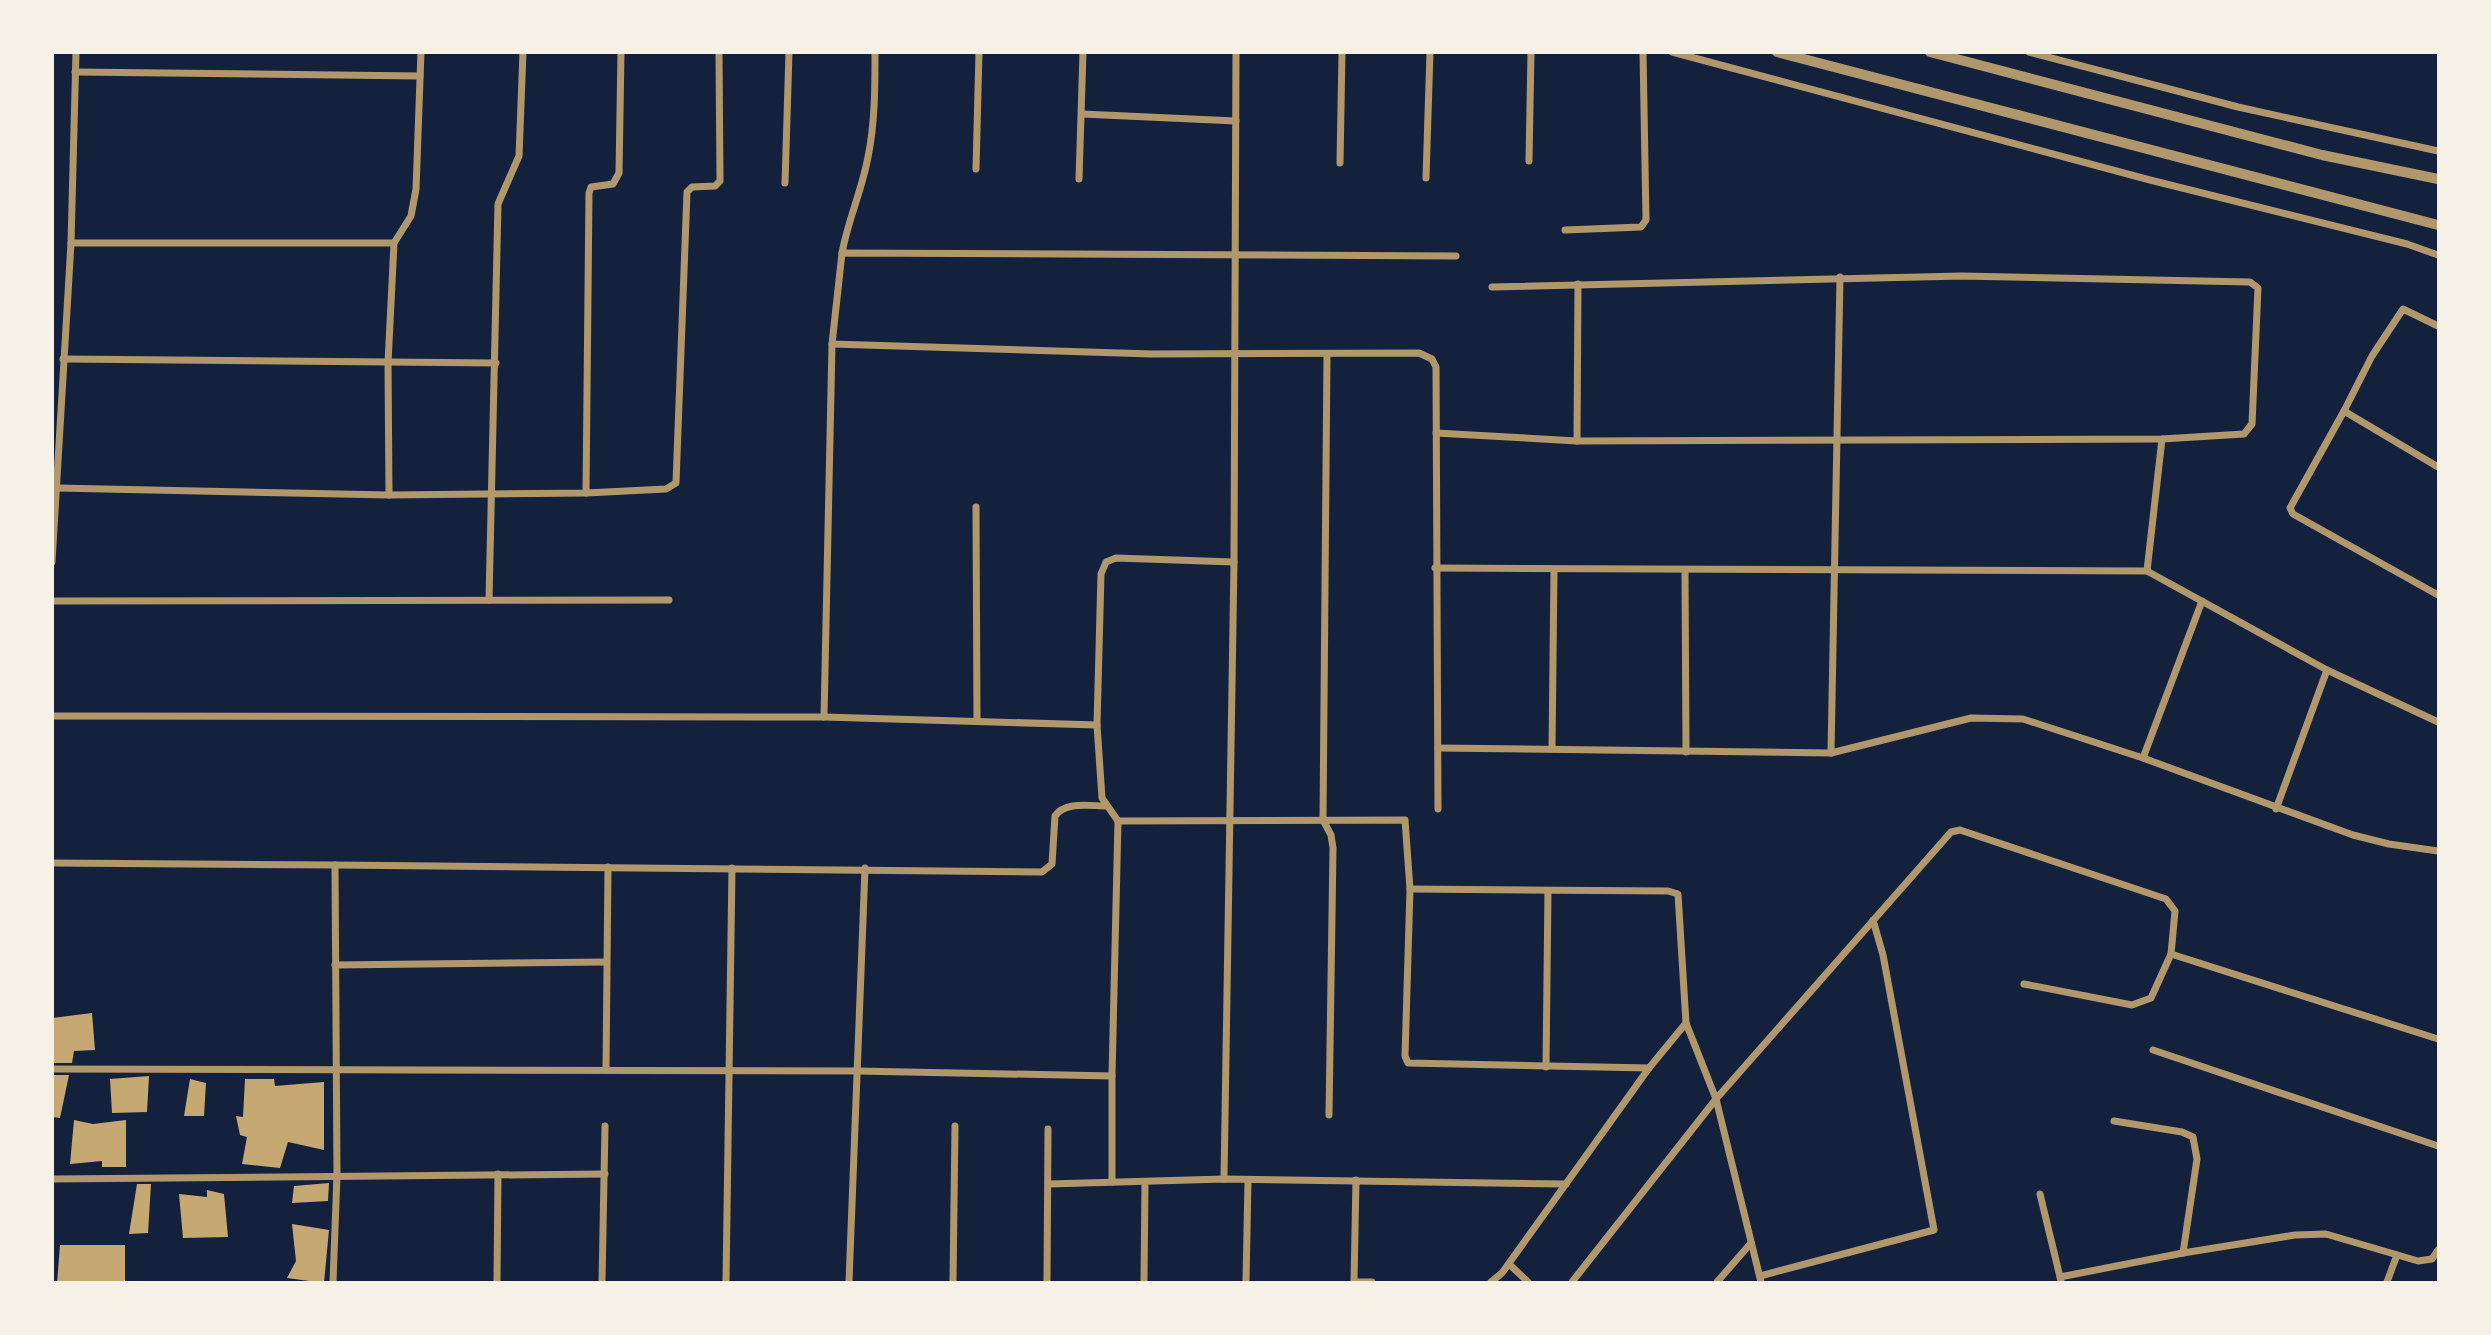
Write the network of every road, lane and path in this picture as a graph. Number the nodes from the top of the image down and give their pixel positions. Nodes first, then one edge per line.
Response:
1 (76, 52) edge
2 (421, 52) edge
3 (523, 52) edge
4 (621, 52) edge
5 (719, 52) edge
6 (789, 52) edge
7 (875, 52) edge
8 (979, 52) edge
9 (1083, 52) edge
10 (1236, 52) edge
11 (1342, 52) edge
12 (1430, 52) edge
13 (1531, 52) edge
14 (1643, 52) edge
15 (1672, 52) edge
16 (1777, 52) edge
17 (1930, 52) edge
18 (2029, 52) edge
19 (75, 72) junction
20 (420, 76) junction
21 (1082, 114) junction
22 (1236, 121) junction
23 (2438, 151) edge
24 (1529, 161) dead end
25 (1340, 163) dead end
26 (976, 169) dead end
27 (1426, 178) dead end
28 (1079, 179) dead end
29 (2438, 179) edge
30 (785, 183) dead end
31 (2438, 225) edge
32 (1565, 230) dead end
33 (71, 243) junction
34 (394, 243) junction
35 (842, 253) junction
36 (1234, 254) junction
37 (2438, 255) edge
38 (1456, 256) dead end
39 (1840, 277) junction
40 (1578, 284) junction
41 (1492, 287) dead end
42 (2438, 326) edge
43 (832, 344) junction
44 (1234, 354) junction
45 (1327, 354) junction
46 (63, 359) junction
47 (388, 363) junction
48 (496, 363) junction
49 (2344, 411) junction
50 (1436, 433) junction
51 (2162, 439) junction
52 (1577, 440) junction
53 (1836, 442) junction
54 (2438, 467) edge
55 (57, 488) junction
56 (586, 493) junction
57 (491, 494) junction
58 (389, 495) junction
59 (976, 507) dead end
60 (52, 562) edge
61 (1234, 562) junction
62 (1435, 568) junction
63 (1834, 570) junction
64 (1554, 571) junction
65 (1685, 571) junction
66 (2147, 571) junction
67 (2438, 595) edge
68 (489, 600) junction
69 (669, 600) dead end
70 (52, 601) edge
71 (2202, 601) junction
72 (2327, 670) junction
73 (52, 716) edge
74 (824, 717) junction
75 (977, 720) junction
76 (2438, 722) edge
77 (1097, 725) junction
78 (1438, 748) junction
79 (1552, 749) junction
80 (1686, 752) junction
81 (1831, 753) junction
82 (2143, 758) junction
83 (1106, 806) junction
84 (1438, 809) dead end
85 (2276, 809) junction
86 (1324, 820) junction
87 (1118, 821) junction
88 (1230, 821) junction
89 (2438, 851) edge
90 (52, 863) edge
91 (335, 865) junction
92 (608, 867) junction
93 (732, 868) junction
94 (864, 868) junction
95 (1410, 889) junction
96 (1548, 891) junction
97 (1873, 920) junction
98 (2171, 954) junction
99 (606, 962) junction
100 (335, 965) junction
101 (2024, 984) dead end
102 (1686, 1023) junction
103 (2438, 1040) edge
104 (2153, 1050) dead end
105 (1546, 1067) junction
106 (1649, 1068) junction
107 (52, 1069) edge
108 (337, 1069) junction
109 (606, 1070) junction
110 (857, 1071) junction
111 (729, 1072) junction
112 (1112, 1076) junction
113 (1716, 1099) junction
114 (1329, 1115) dead end
115 (2114, 1121) dead end
116 (605, 1126) dead end
117 (955, 1126) dead end
118 (1048, 1129) dead end
119 (2438, 1146) edge
120 (498, 1174) junction
121 (605, 1174) junction
122 (337, 1175) junction
123 (52, 1179) edge
124 (1224, 1179) junction
125 (1248, 1180) junction
126 (1356, 1181) junction
127 (1111, 1182) junction
128 (1145, 1182) junction
129 (1049, 1184) junction
130 (1566, 1184) junction
131 (2040, 1194) dead end
132 (1751, 1243) junction
133 (2438, 1251) edge
134 (2183, 1253) junction
135 (2397, 1255) junction
136 (1509, 1264) junction
137 (1761, 1279) edge
138 (2060, 1280) edge
139 (1354, 1282) edge
140 (333, 1283) edge
141 (497, 1283) edge
142 (602, 1283) edge
143 (726, 1283) edge
144 (849, 1283) edge
145 (953, 1283) edge
146 (1047, 1283) edge
147 (1144, 1283) edge
148 (1247, 1283) edge
149 (1373, 1283) edge
150 (1491, 1283) edge
151 (1528, 1283) edge
152 (1572, 1283) edge
153 (1717, 1283) edge
154 (2387, 1283) edge

1 - 19 street
2 - 20 street
3 - 48 street
4 - 56 street
5 - 56 street
6 - 30 street
7 - 35 street
8 - 26 street
9 - 21 street
10 - 22 street
11 - 25 street
12 - 27 street
13 - 24 street
14 - 32 street
15 - 37 street
16 - 31 street
17 - 29 street
18 - 23 street
19 - 20 street
19 - 33 street
20 - 34 street
21 - 22 street
21 - 28 street
22 - 36 street
33 - 34 street
33 - 46 street
34 - 47 street
35 - 36 street
35 - 43 street
36 - 38 street
36 - 44 street
39 - 40 street
39 - 51 street
39 - 53 street
40 - 41 street
40 - 52 street
42 - 49 street
43 - 44 street
43 - 74 street
44 - 45 street
44 - 61 street
45 - 50 street
45 - 86 street
46 - 47 street
46 - 55 street
47 - 48 street
47 - 58 street
48 - 57 street
49 - 54 street
49 - 67 street
50 - 52 street
50 - 62 street
51 - 53 street
51 - 66 street
52 - 53 street
53 - 63 street
55 - 58 street
55 - 60 street
56 - 57 street
57 - 58 street
57 - 68 street
59 - 75 street
61 - 77 street
61 - 88 street
62 - 64 street
62 - 78 street
63 - 65 street
63 - 66 street
63 - 81 street
64 - 65 street
64 - 79 street
65 - 80 street
66 - 71 street
68 - 69 street
68 - 70 street
71 - 72 street
71 - 82 street
72 - 76 street
72 - 85 street
73 - 74 street
74 - 75 street
75 - 77 street
77 - 83 street
78 - 79 street
78 - 84 street
79 - 80 street
80 - 81 street
81 - 82 street
82 - 85 street
83 - 87 street
83 - 94 street
85 - 89 street
86 - 88 street
86 - 95 street
86 - 114 street
87 - 88 street
87 - 112 street
88 - 124 street
90 - 91 street
91 - 92 street
91 - 100 street
92 - 93 street
92 - 99 street
93 - 94 street
93 - 111 street
94 - 110 street
95 - 96 street
95 - 105 street
96 - 102 street
96 - 105 street
97 - 98 street
97 - 113 street
97 - 137 street
98 - 101 street
98 - 103 street
99 - 100 street
99 - 109 street
100 - 108 street
102 - 106 street
102 - 113 street
104 - 119 street
105 - 106 street
106 - 130 street
107 - 108 street
108 - 109 street
108 - 122 street
109 - 111 street
110 - 111 street
110 - 112 street
110 - 144 street
111 - 143 street
112 - 127 street
113 - 132 street
113 - 152 street
115 - 134 street
116 - 121 street
117 - 145 street
118 - 129 street
120 - 121 street
120 - 122 street
120 - 141 street
121 - 142 street
122 - 123 street
122 - 140 street
124 - 125 street
124 - 128 street
125 - 126 street
125 - 148 street
126 - 130 street
126 - 139 street
127 - 128 street
127 - 129 street
128 - 147 street
129 - 146 street
130 - 136 street
131 - 138 street
132 - 137 street
132 - 153 street
133 - 135 street
134 - 135 street
134 - 138 street
135 - 154 street
136 - 150 street
136 - 151 street
139 - 149 street

